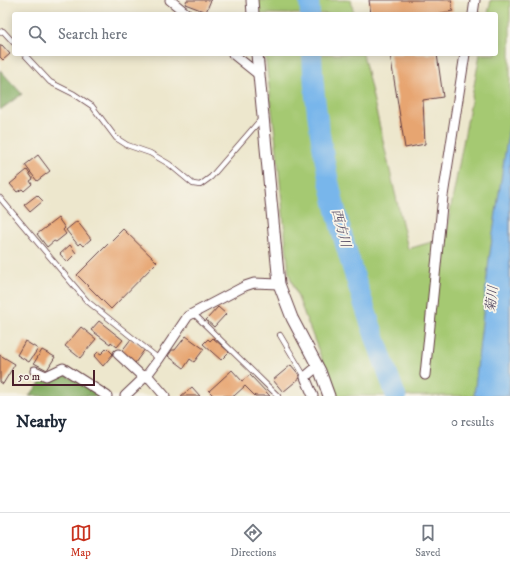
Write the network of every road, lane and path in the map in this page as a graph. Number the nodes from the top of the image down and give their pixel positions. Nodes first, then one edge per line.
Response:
1 (170, 0) edge
2 (252, 0) edge
3 (475, 0) edge
4 (185, 12) edge
5 (253, 12) edge
6 (472, 12) edge
7 (0, 32) edge
8 (12, 42) edge
9 (26, 56) edge
10 (236, 56) edge
11 (257, 56) edge
12 (465, 56) edge
13 (258, 74) junction
14 (262, 117) junction
15 (0, 198) edge
16 (279, 284) junction
17 (193, 313) junction
18 (280, 335) dead end
19 (118, 354) dead end
20 (159, 359) junction
21 (318, 366) junction
22 (36, 371) dead end
23 (425, 375) dead end
24 (146, 376) junction
25 (305, 377) junction
26 (107, 396) edge
27 (125, 396) edge
28 (165, 396) edge
29 (278, 396) edge
30 (313, 396) edge
31 (329, 396) edge

1 - 4 street
2 - 5 street
3 - 6 street
7 - 8 lane
9 - 14 lane
10 - 13 street
11 - 13 street
12 - 23 street
13 - 14 street
14 - 16 street
15 - 20 lane
16 - 17 street
16 - 21 street
17 - 20 street
17 - 29 lane
18 - 25 lane
19 - 24 street
20 - 24 street
21 - 25 street
21 - 31 street
22 - 26 street
24 - 27 street
24 - 28 street
25 - 30 street

